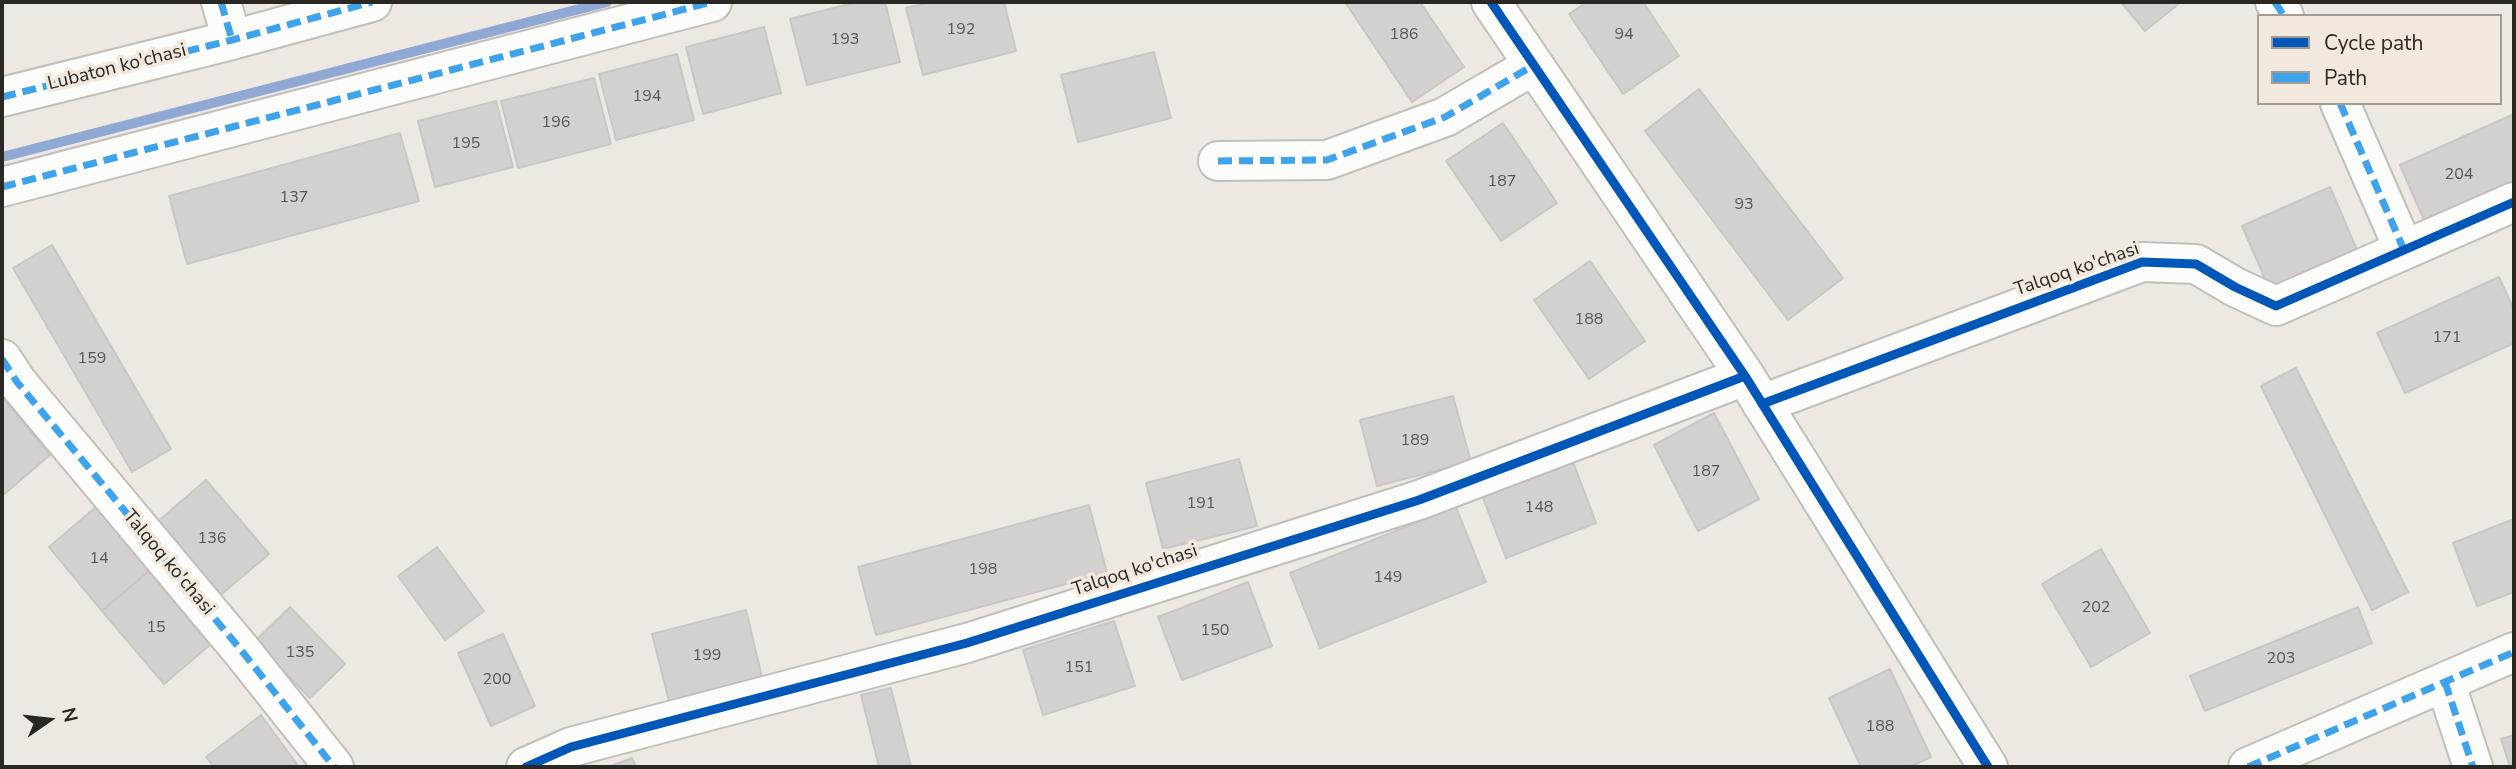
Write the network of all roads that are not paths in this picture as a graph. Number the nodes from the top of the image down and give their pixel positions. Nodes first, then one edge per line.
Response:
1 (220, 2) edge
2 (372, 2) edge
3 (712, 2) edge
4 (1492, 2) edge
5 (232, 40) junction
6 (1534, 65) junction
7 (2, 97) edge
8 (2341, 105) edge
9 (1219, 161) dead end
10 (2, 187) edge
11 (2514, 202) edge
12 (2404, 250) junction
13 (2, 359) edge
14 (1753, 390) junction
15 (2514, 652) edge
16 (2445, 682) junction
17 (334, 767) edge
18 (526, 767) edge
19 (1988, 767) edge
20 (2248, 767) edge
21 (2473, 767) edge

1 - 5 street
2 - 5 street, Lubaton ko'chasi
3 - 10 street
4 - 6 street
5 - 7 street, Lubaton ko'chasi
6 - 9 street
6 - 14 street
8 - 12 street
11 - 12 street, Talqoq ko'chasi
12 - 14 street, Talqoq ko'chasi
13 - 17 street, Talqoq ko'chasi
14 - 18 street, Talqoq ko'chasi
14 - 19 street
15 - 16 street
16 - 20 street
16 - 21 street

